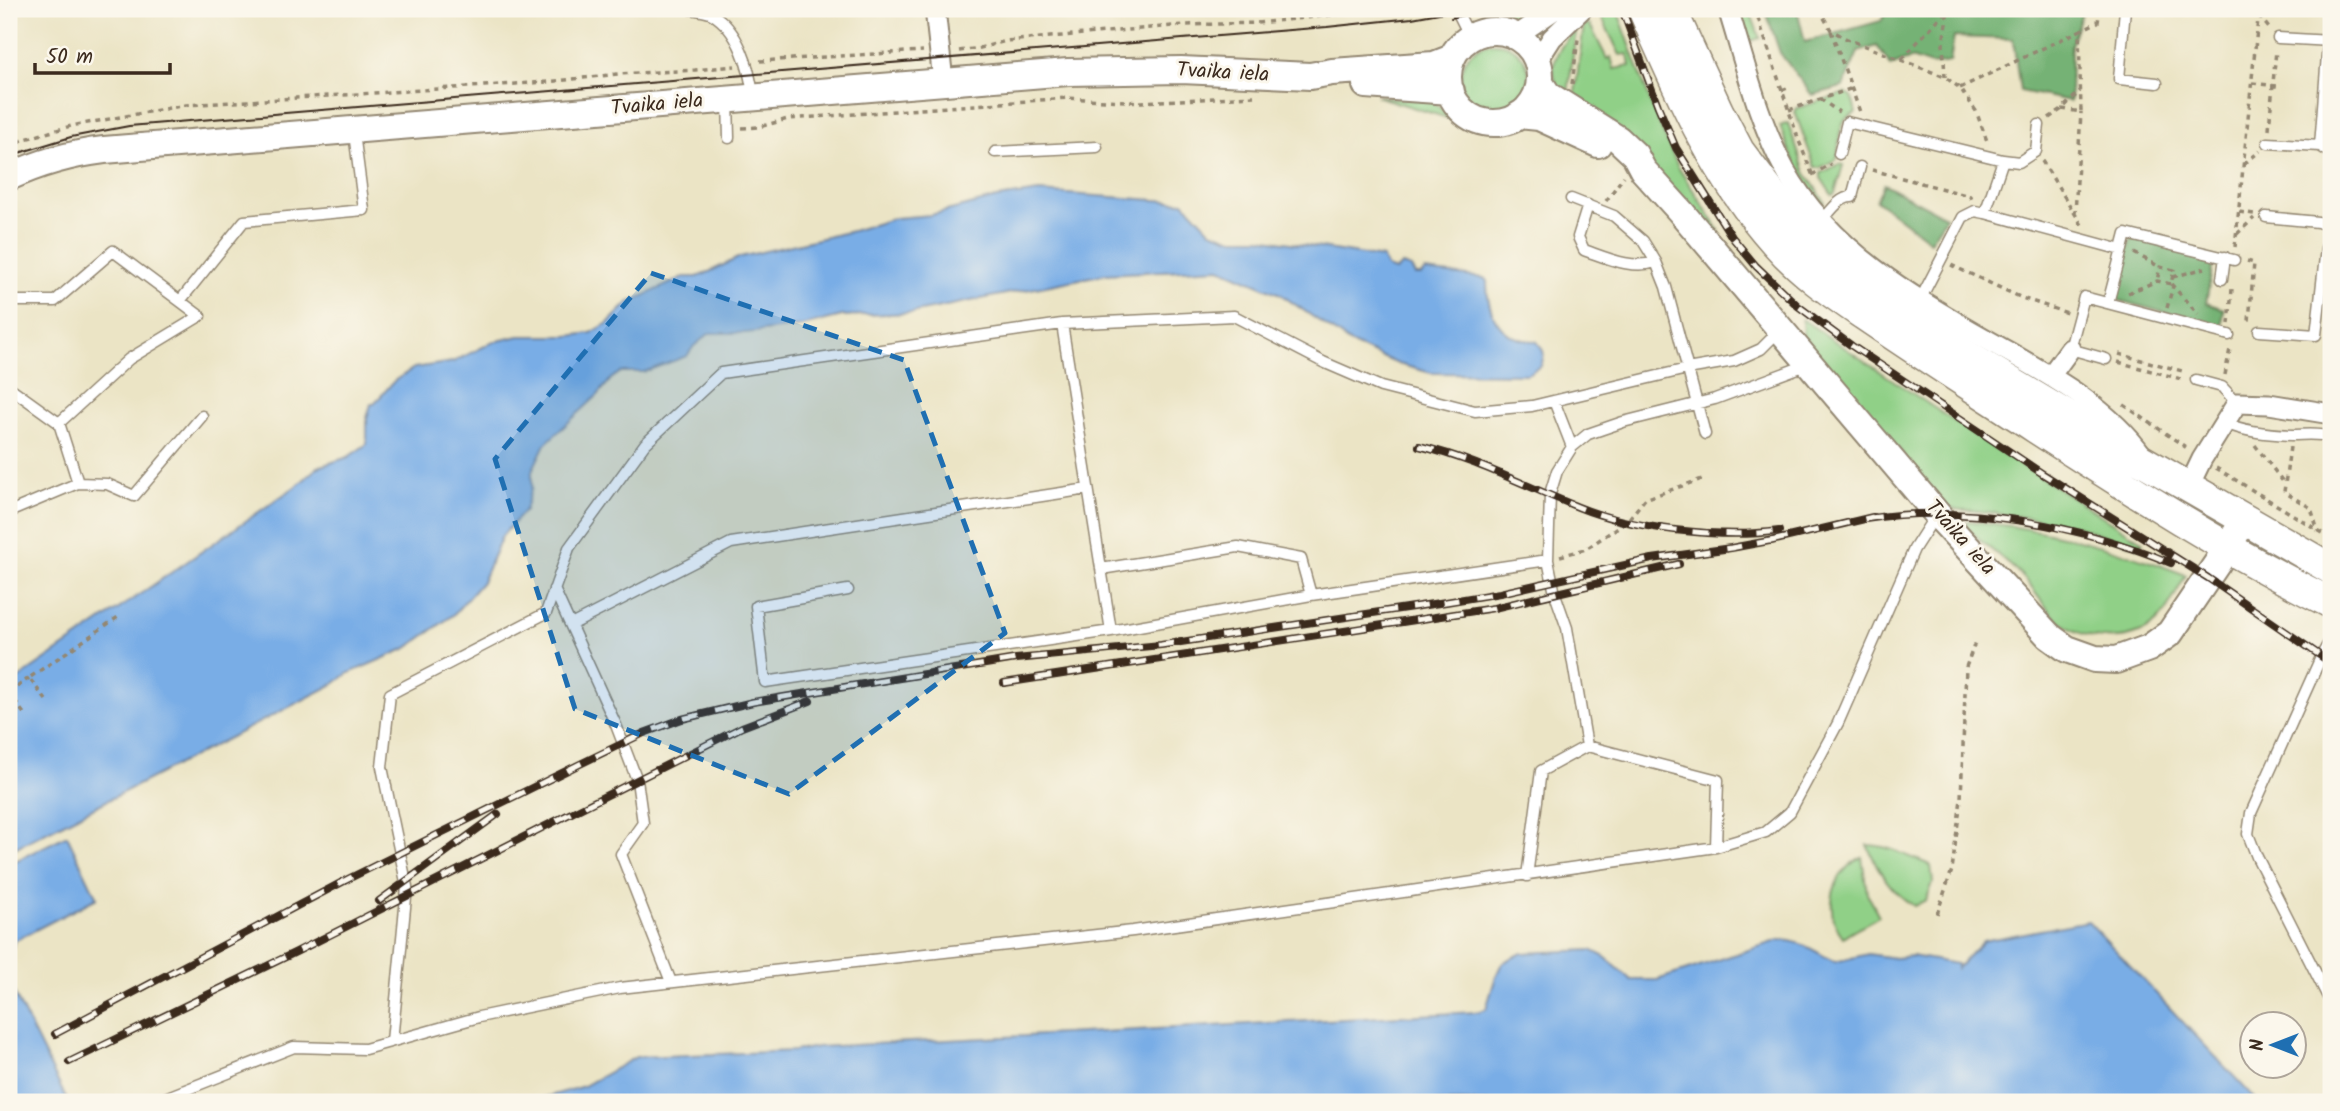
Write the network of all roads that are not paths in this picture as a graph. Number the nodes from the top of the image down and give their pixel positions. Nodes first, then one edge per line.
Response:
1 (691, 9) edge
2 (935, 9) edge
3 (1456, 9) edge
4 (1556, 9) edge
5 (1582, 9) edge
6 (1643, 9) edge
7 (1671, 9) edge
8 (1728, 9) edge
9 (2125, 9) edge
10 (1516, 36) junction
11 (1470, 37) junction
12 (2277, 38) road end
13 (2329, 42) edge
14 (1452, 58) junction
15 (1539, 72) junction
16 (1310, 76) junction
17 (943, 81) junction
18 (2157, 83) dead end
19 (1451, 91) junction
20 (740, 99) junction
21 (1519, 115) junction
22 (2039, 125) road end
23 (354, 129) junction
24 (729, 133) road end
25 (2268, 143) road end
26 (2320, 146) junction
27 (1097, 147) dead end
28 (995, 152) dead end
29 (2331, 153) edge
30 (1839, 154) dead end
31 (2003, 160) junction
32 (1860, 167) road end
33 (1635, 171) junction
34 (9, 177) edge
35 (1571, 199) dead end
36 (1588, 205) junction
37 (1980, 212) junction
38 (1828, 214) junction
39 (2262, 216) road end
40 (2331, 227) edge
41 (2331, 236) edge
42 (2122, 250) junction
43 (1656, 262) junction
44 (2222, 279) dead end
45 (1920, 300) junction
46 (180, 301) junction
47 (11, 302) edge
48 (2108, 303) junction
49 (1062, 324) junction
50 (1780, 330) junction
51 (2259, 331) road end
52 (2229, 335) dead end
53 (2070, 349) junction
54 (2106, 359) road end
55 (1810, 364) junction
56 (1688, 369) junction
57 (2051, 375) junction
58 (2196, 380) road end
59 (9, 387) edge
60 (1554, 401) junction
61 (1698, 403) junction
62 (2237, 403) junction
63 (2331, 414) edge
64 (202, 416) dead end
65 (59, 423) junction
66 (2225, 423) junction
67 (1705, 434) dead end
68 (2331, 437) edge
69 (1572, 447) junction
70 (2118, 463) junction
71 (2150, 465) junction
72 (78, 483) junction
73 (2189, 486) junction
74 (1088, 489) junction
75 (9, 512) edge
76 (2245, 519) junction
77 (1943, 521) junction
78 (2227, 549) junction
79 (1548, 560) junction
80 (1101, 569) junction
81 (2331, 569) edge
82 (554, 589) junction
83 (848, 590) dead end
84 (1311, 595) junction
85 (2331, 603) edge
86 (571, 625) junction
87 (1111, 631) junction
88 (2331, 639) edge
89 (1587, 746) junction
90 (1716, 847) junction
91 (1527, 876) junction
92 (671, 982) junction
93 (2331, 1003) edge
94 (392, 1041) junction
95 (166, 1098) dead end

1 - 20 lane
2 - 17 street
3 - 11 lane
4 - 10 street
5 - 15 street
6 - 70 main road
7 - 70 main road
8 - 38 street
9 - 18 lane
10 - 11 street
10 - 15 street, Tvaika iela
11 - 14 street
12 - 13 lane
13 - 26 lane
14 - 16 street, Tvaika iela
14 - 19 street
15 - 21 street
15 - 33 street, Tvaika iela
16 - 17 street, Tvaika iela
16 - 19 street, Tvaika iela
17 - 20 street, Tvaika iela
19 - 21 street, Tvaika iela
20 - 23 street, Tvaika iela
20 - 24 lane
21 - 33 street, Tvaika iela
22 - 31 lane
23 - 34 street, Tvaika iela
23 - 46 lane
25 - 26 lane
26 - 29 lane
27 - 28 lane
30 - 31 lane
31 - 37 lane
32 - 38 lane
33 - 50 street, Tvaika iela
35 - 36 lane
36 - 43 lane
36 - 43 lane
37 - 42 lane
37 - 45 lane
38 - 45 street
39 - 40 lane
41 - 51 lane
42 - 44 lane
42 - 48 lane
43 - 56 lane
45 - 57 street
46 - 47 lane
46 - 65 lane
48 - 52 lane
48 - 53 lane
49 - 60 lane
49 - 74 lane
49 - 82 lane
50 - 55 street, Tvaika iela
50 - 56 lane
53 - 54 lane
53 - 57 street
55 - 61 lane
55 - 77 street, Tvaika iela
56 - 60 lane
56 - 61 lane
57 - 71 street
58 - 62 lane
59 - 65 lane
60 - 69 lane
61 - 67 lane
61 - 69 lane
62 - 63 street
62 - 66 street
64 - 72 lane
65 - 72 lane
66 - 68 lane
66 - 73 street
69 - 79 lane
70 - 71 main road
70 - 78 main road
71 - 73 main road
72 - 75 lane
73 - 76 main road
74 - 80 lane
74 - 86 lane
76 - 78 street, Tvaika iela
76 - 81 main road
77 - 78 street, Tvaika iela
77 - 90 lane
78 - 85 main road
79 - 84 lane
79 - 89 lane
80 - 84 lane
80 - 87 lane
82 - 86 lane
82 - 94 lane
83 - 87 lane
84 - 87 lane
86 - 92 lane
88 - 93 lane
89 - 90 lane
89 - 91 lane
90 - 91 lane
91 - 92 lane
92 - 94 lane
94 - 95 lane

